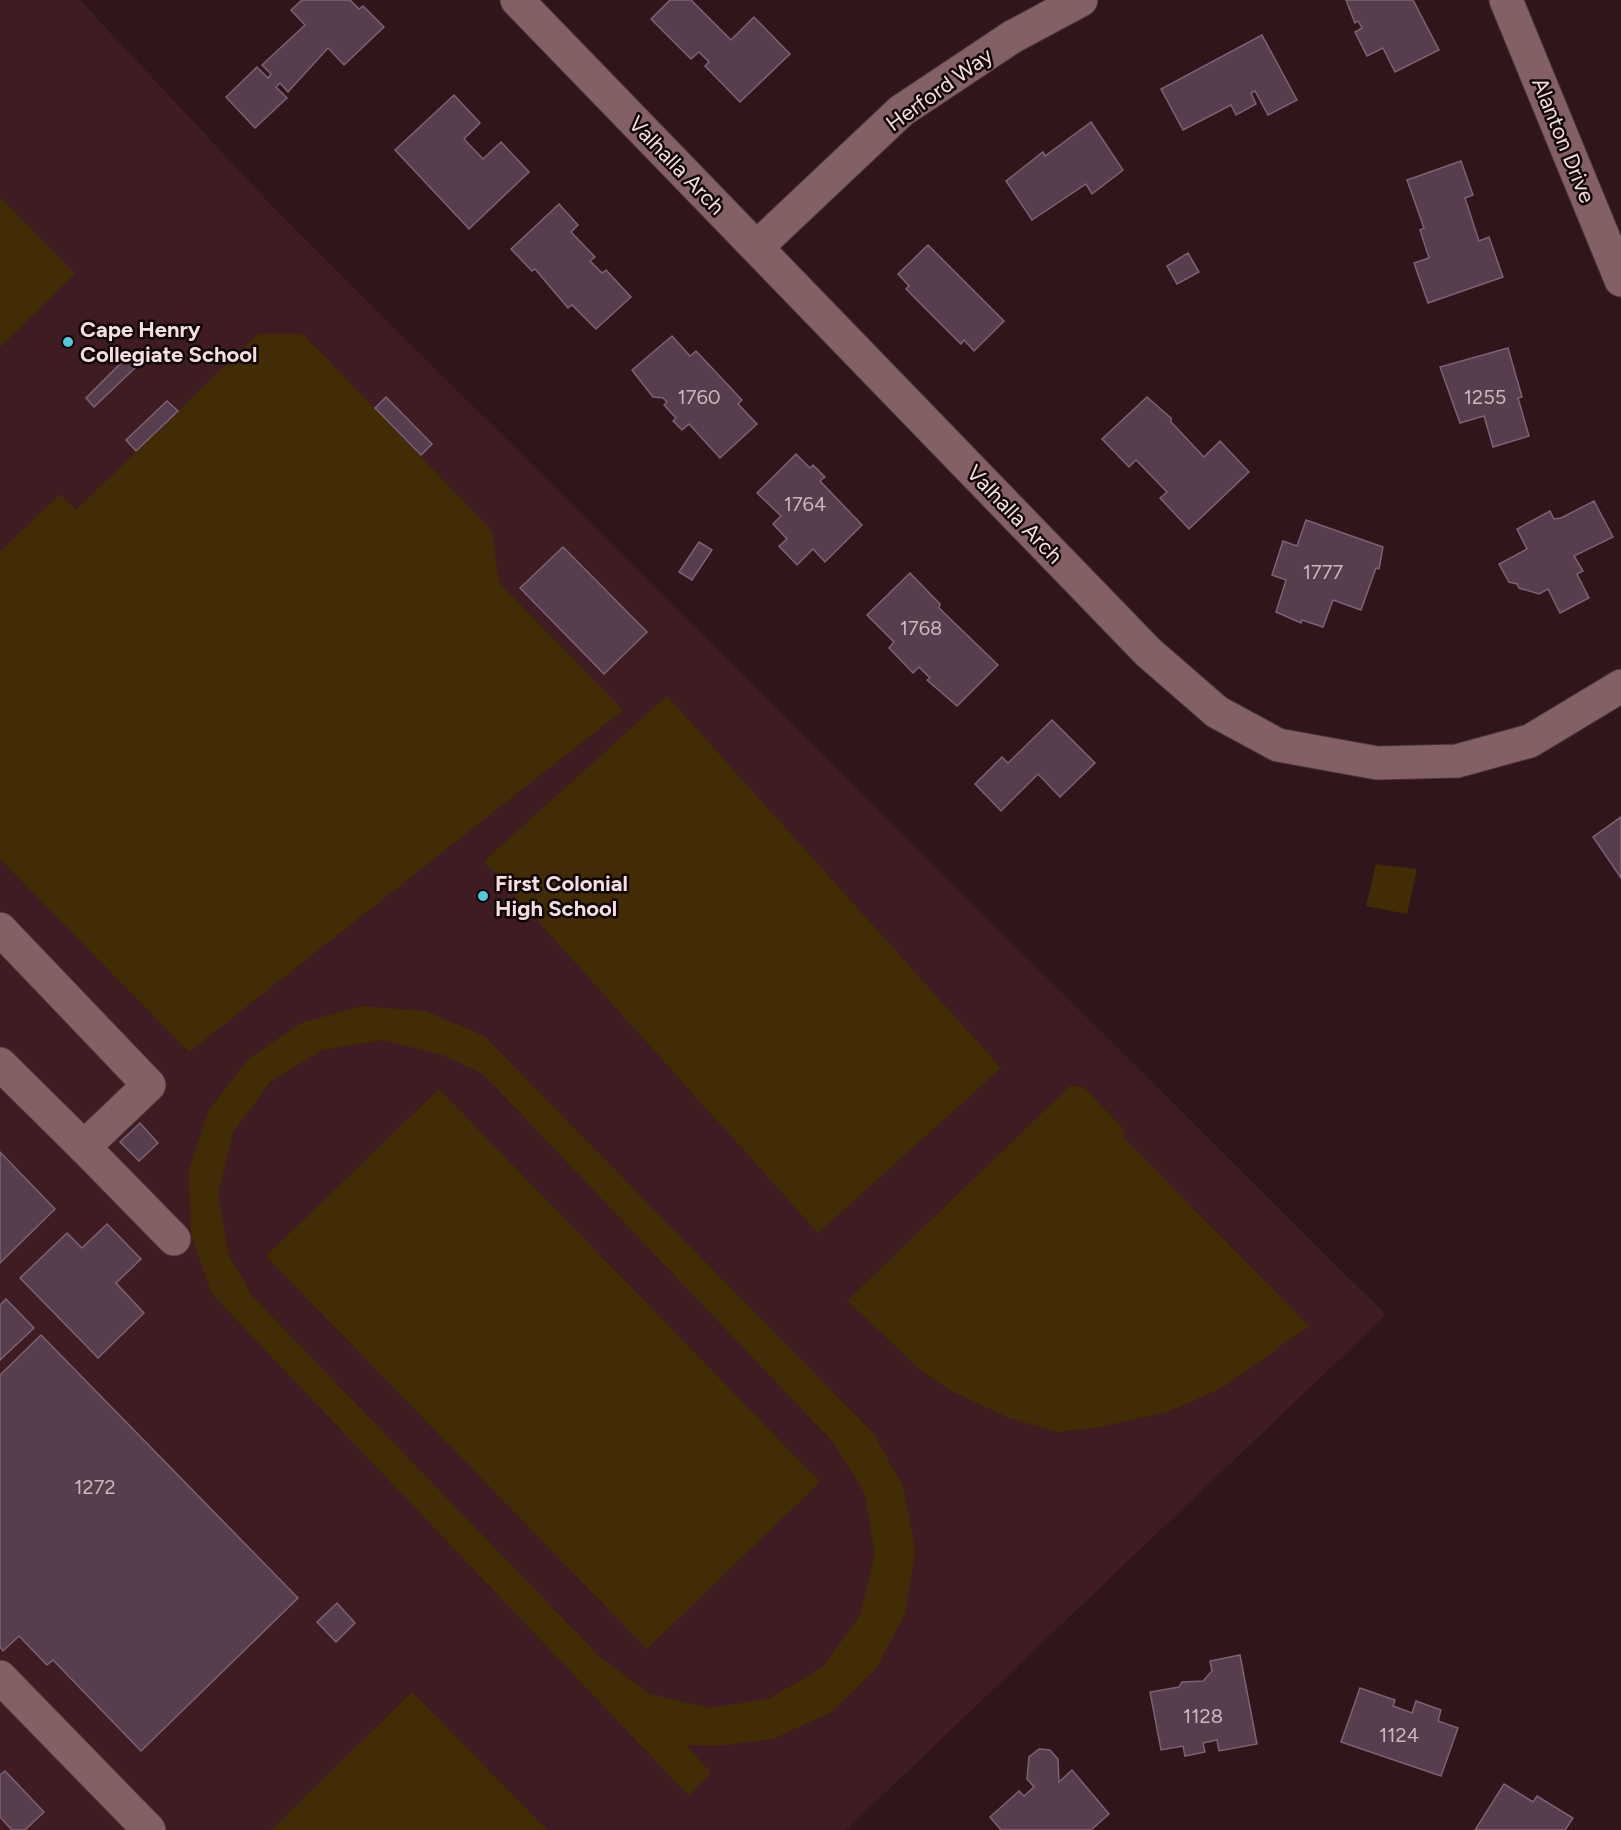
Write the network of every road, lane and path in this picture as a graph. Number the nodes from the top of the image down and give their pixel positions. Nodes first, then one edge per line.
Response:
1 (517, 0) edge
2 (1082, 0) edge
3 (1506, 0) edge
4 (757, 247) junction
5 (1621, 280) edge
6 (1621, 686) edge
7 (0, 929) edge
8 (0, 1064) edge
9 (84, 1147) junction
10 (174, 1239) dead end
11 (0, 1677) edge
12 (149, 1830) edge

1 - 4 street, Valhalla Arch
2 - 4 street, Herford Way
3 - 5 street, Alanton Drive
4 - 6 street, Valhalla Arch
7 - 9 street
8 - 9 street
9 - 10 street
11 - 12 street

